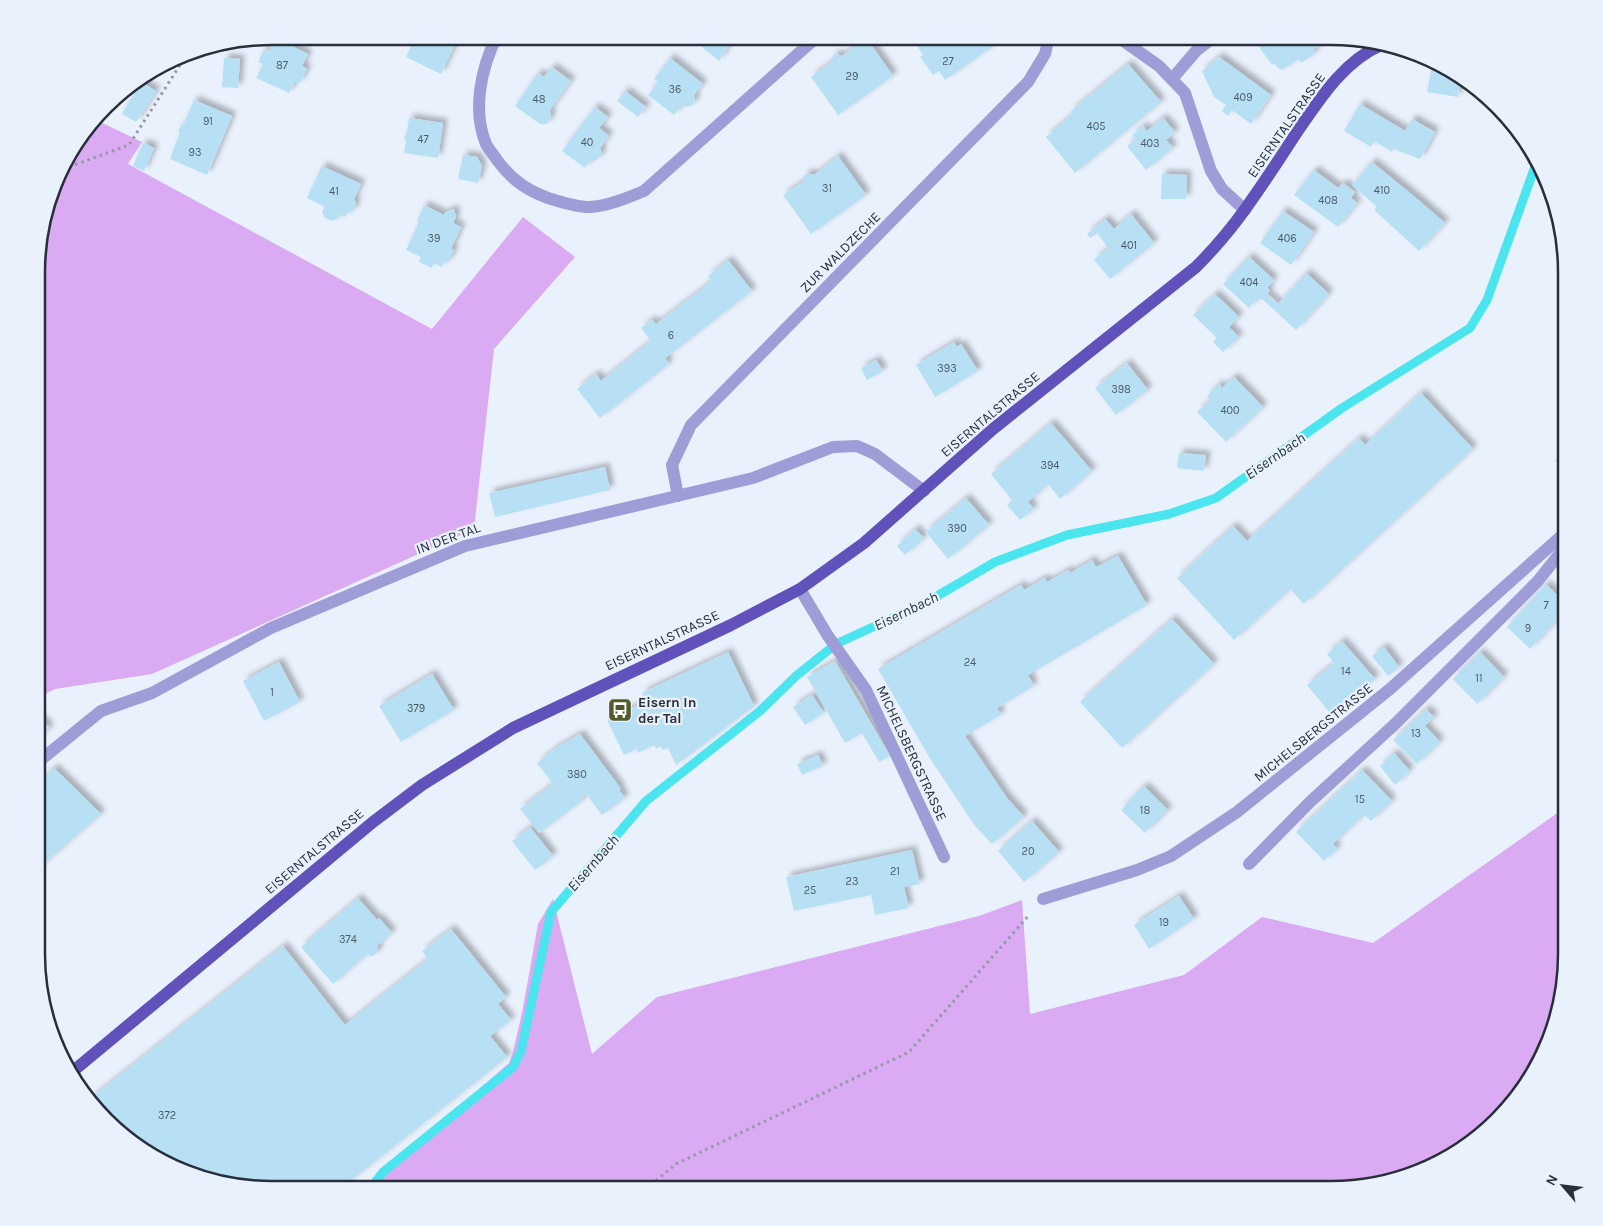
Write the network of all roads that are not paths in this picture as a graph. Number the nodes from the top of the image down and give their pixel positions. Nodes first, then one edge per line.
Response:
1 (492, 45) edge
2 (808, 45) edge
3 (1047, 45) edge
4 (1129, 45) edge
5 (1204, 45) edge
6 (1372, 49) edge
7 (1172, 79) junction
8 (1245, 210) junction
9 (924, 490) junction
10 (678, 496) junction
11 (1558, 538) edge
12 (1558, 556) edge
13 (800, 589) junction
14 (45, 756) edge
15 (944, 857) dead end
16 (1249, 864) dead end
17 (1043, 899) road end
18 (76, 1069) edge

1 - 2 street
3 - 10 street, ZUR WALDZECHE
4 - 7 street
5 - 7 street
6 - 8 main road, EISERNTALSTRASSE
7 - 8 street
8 - 9 main road, EISERNTALSTRASSE
9 - 10 street, IN DER TAL
9 - 13 main road, EISERNTALSTRASSE
10 - 14 street, IN DER TAL
11 - 17 street, MICHELSBERGSTRASSE
12 - 16 street, MICHELSBERGSTRASSE
13 - 15 street, MICHELSBERGSTRASSE
13 - 18 main road, EISERNTALSTRASSE

